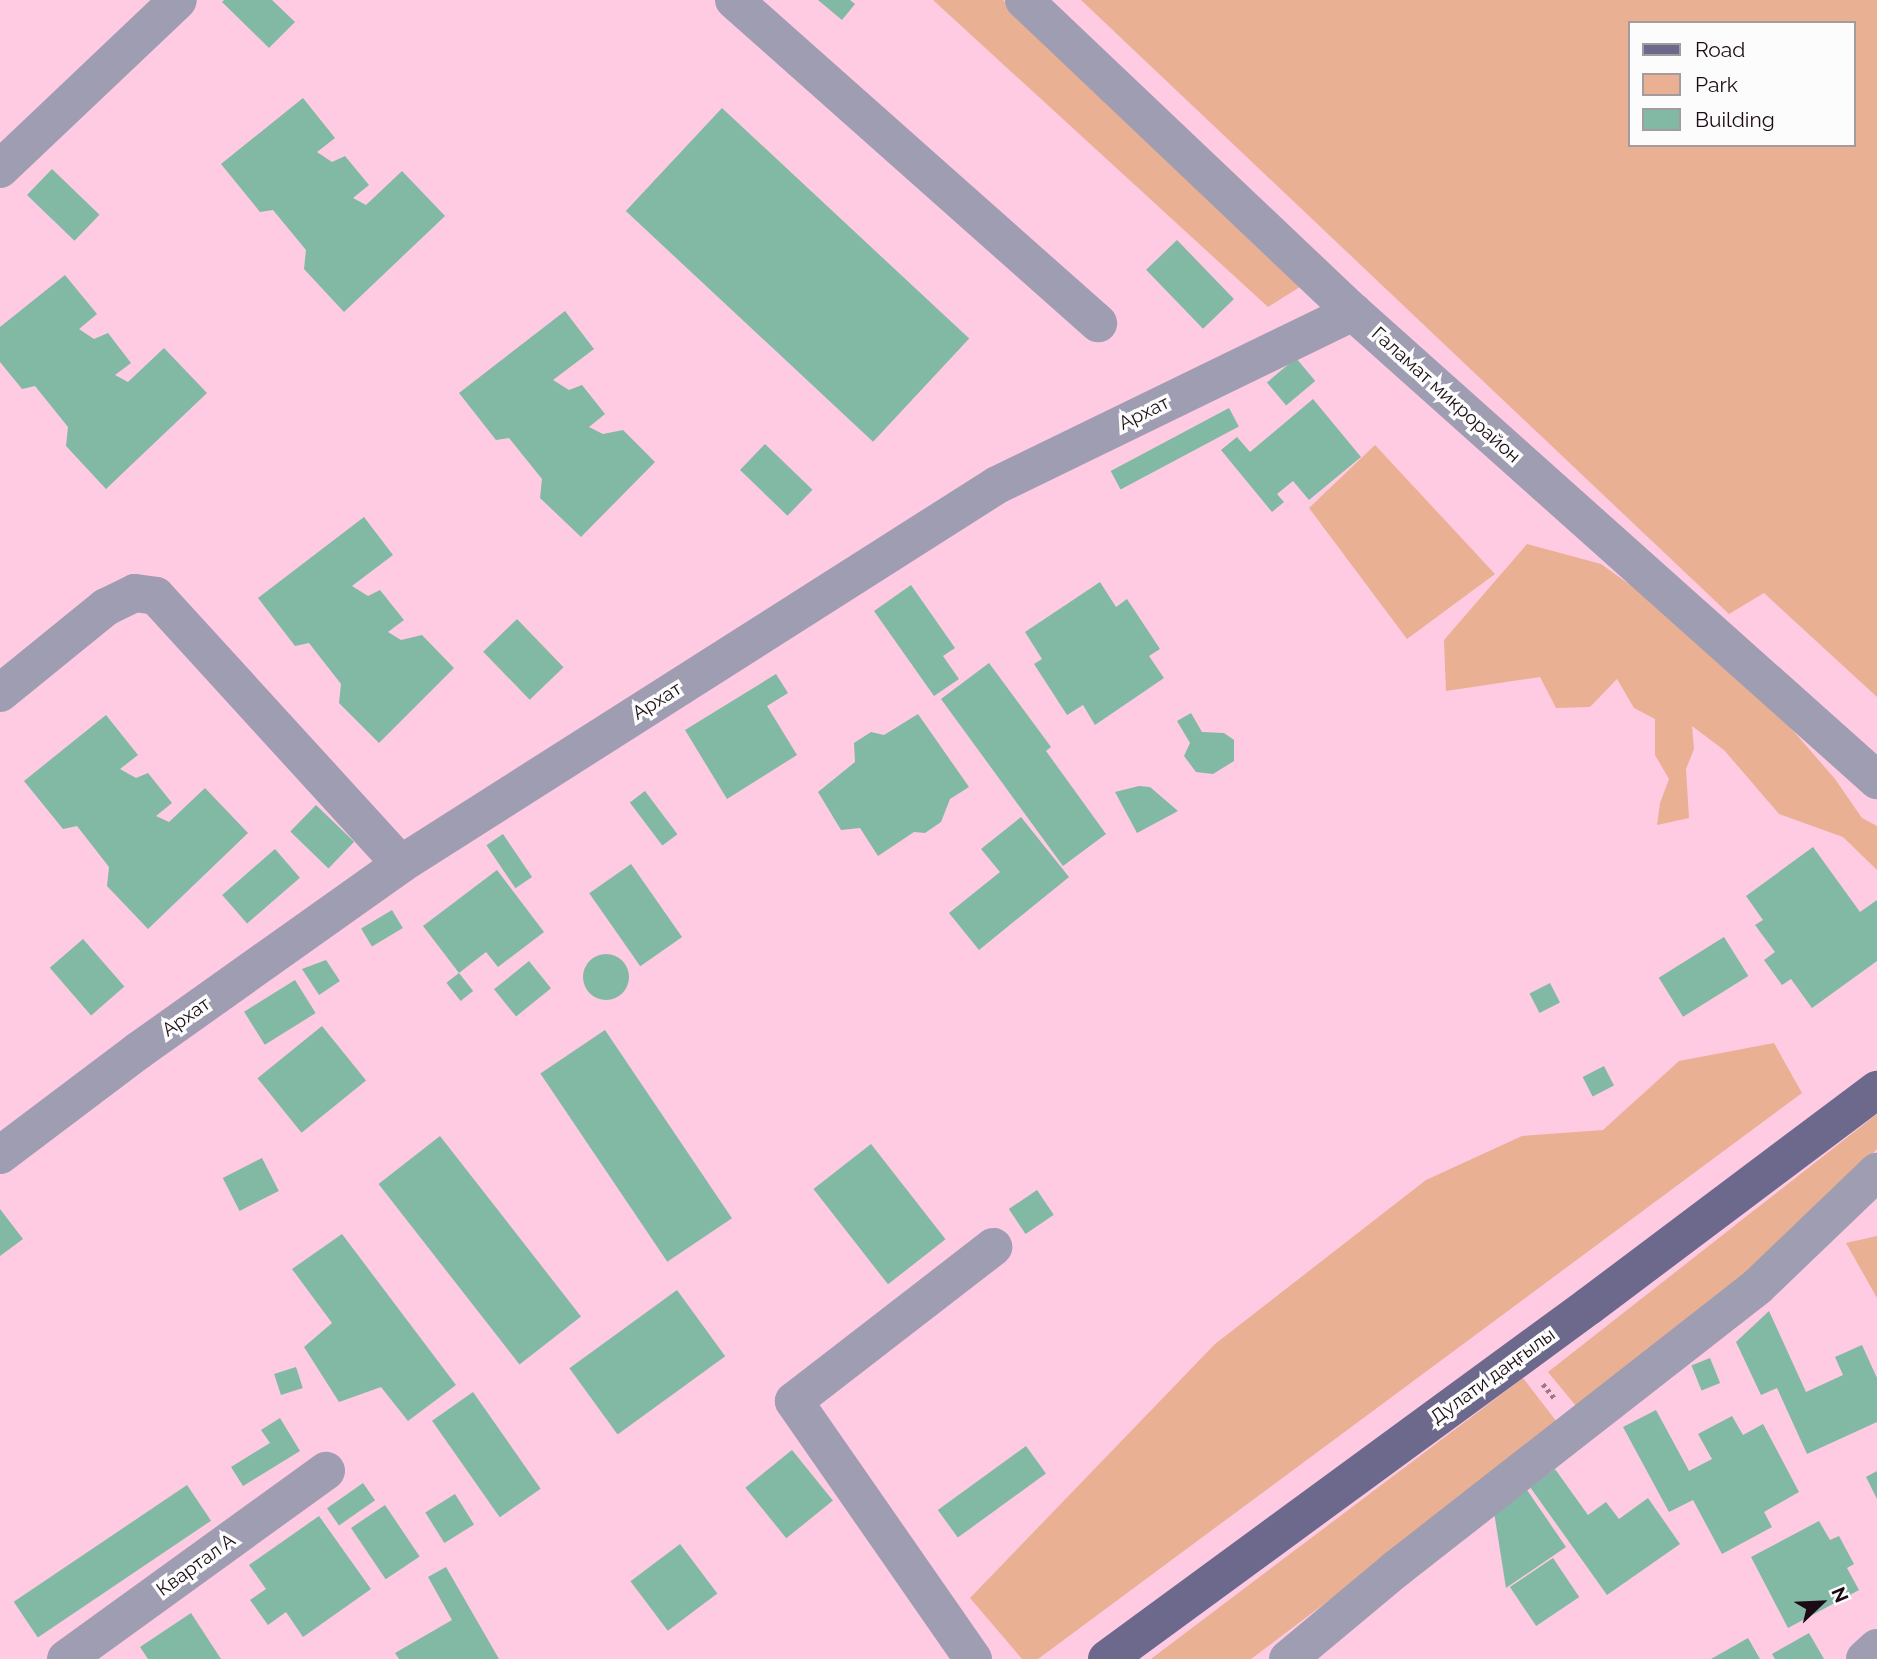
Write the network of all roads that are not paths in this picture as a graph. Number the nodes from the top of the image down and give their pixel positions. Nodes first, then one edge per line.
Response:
1 (178, 0) edge
2 (734, 0) edge
3 (1024, 0) edge
4 (0, 169) edge
5 (1353, 312) junction
6 (1098, 323) dead end
7 (0, 693) edge
8 (1877, 780) edge
9 (401, 864) junction
10 (1877, 1090) edge
11 (0, 1155) edge
12 (1877, 1172) edge
13 (993, 1247) dead end
14 (326, 1471) dead end
15 (1877, 1648) edge
16 (66, 1659) edge
17 (973, 1659) edge
18 (1107, 1659) edge
19 (1288, 1659) edge
20 (1865, 1659) edge

1 - 4 street
2 - 6 street
3 - 5 street, Галамат микрорайон
5 - 8 street, Галамат микрорайон
5 - 9 street, Архат
7 - 9 street
9 - 11 street, Архат
10 - 18 main road, Дулати даңғылы
12 - 19 street
13 - 17 street
14 - 16 street, Квартал А
15 - 20 street

